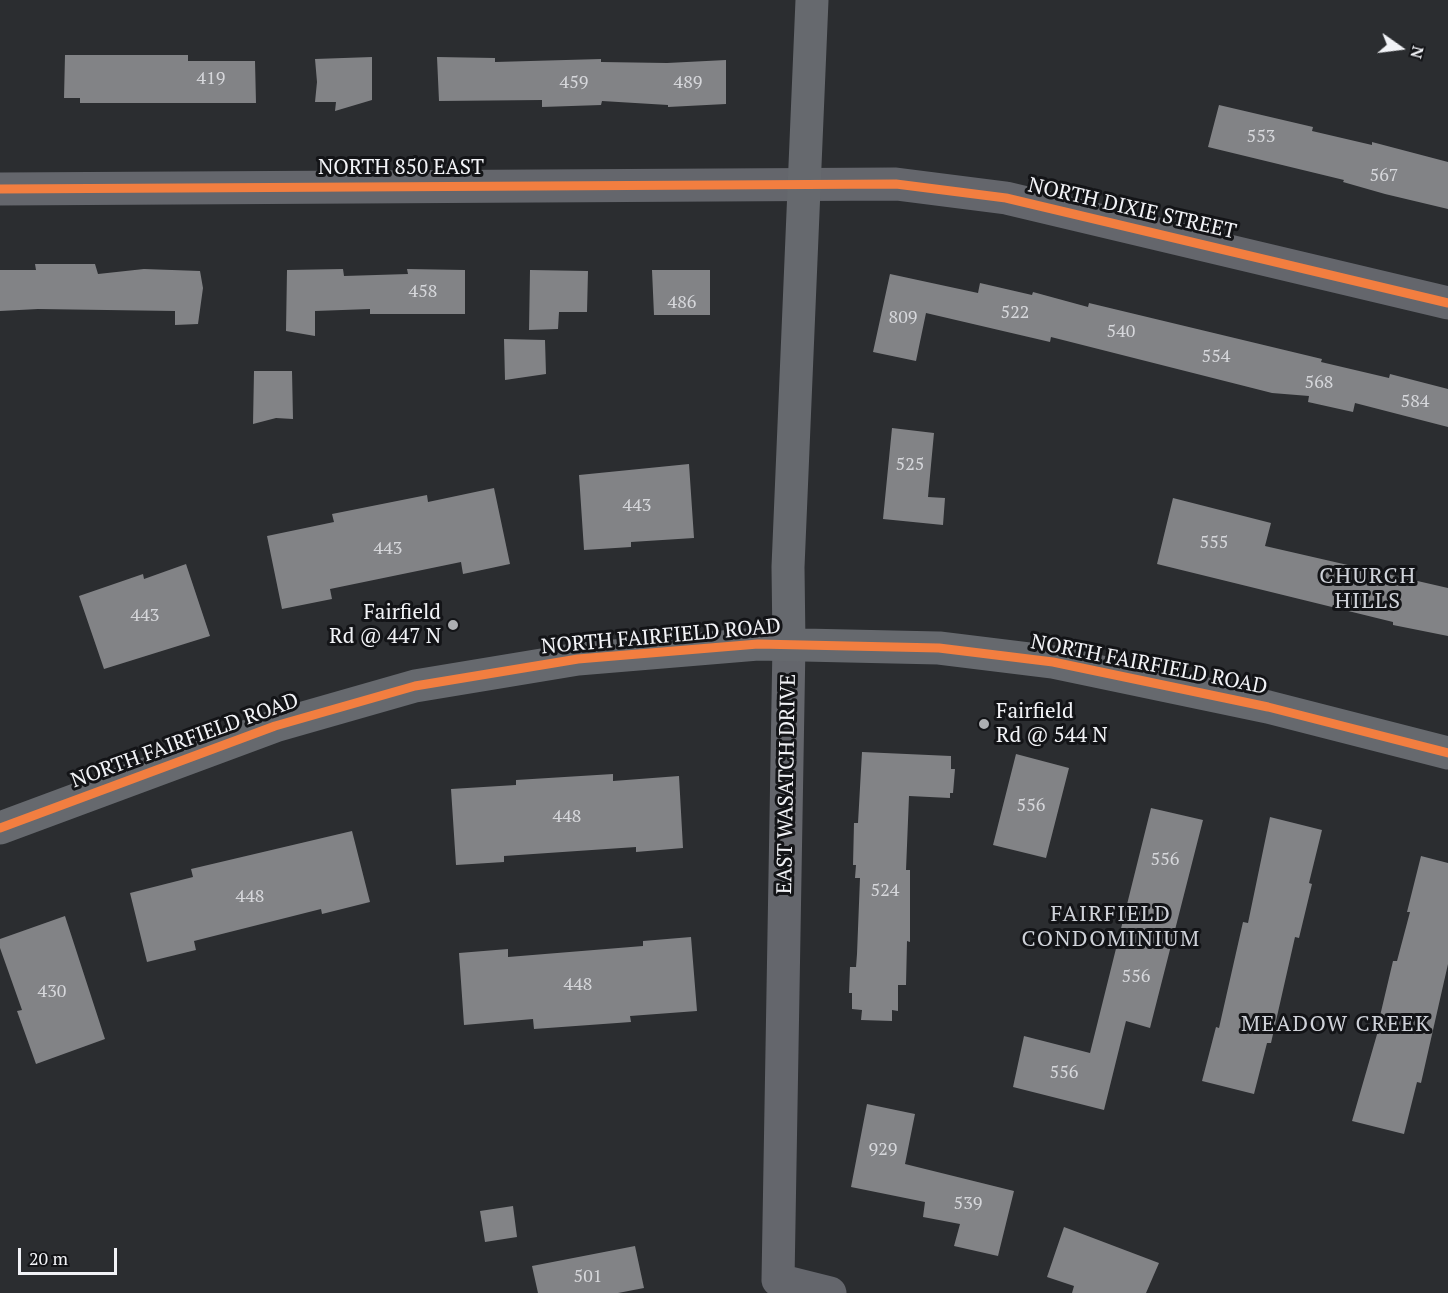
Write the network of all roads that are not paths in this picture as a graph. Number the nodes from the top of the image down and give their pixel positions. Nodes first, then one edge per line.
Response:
1 (812, 0) edge
2 (803, 183) junction
3 (0, 189) edge
4 (1448, 303) edge
5 (789, 644) junction
6 (1448, 753) edge
7 (0, 828) edge
8 (773, 1286) edge
9 (830, 1293) edge

1 - 2 main road, EAST WASATCH DRIVE
2 - 3 street, NORTH 850 EAST
2 - 4 street, NORTH DIXIE STREET
2 - 5 main road, EAST WASATCH DRIVE
5 - 6 main road, NORTH FAIRFIELD ROAD
5 - 7 main road, NORTH FAIRFIELD ROAD
5 - 8 street, EAST WASATCH DRIVE
8 - 9 street

